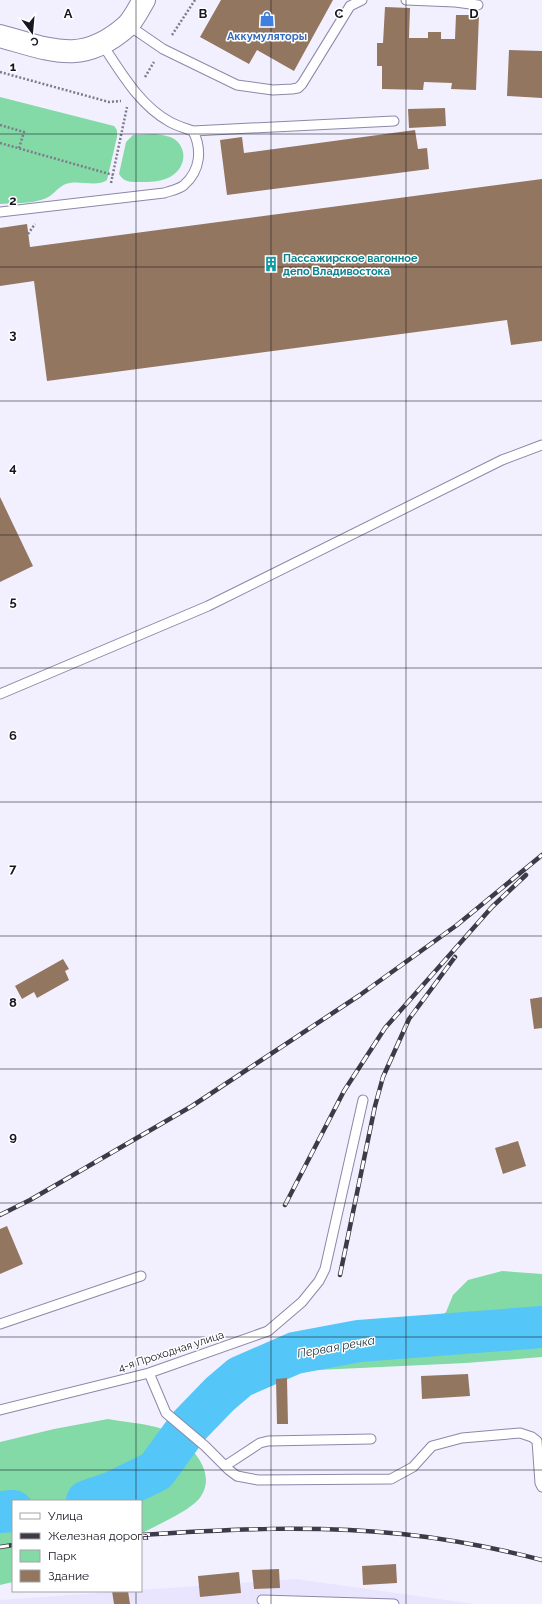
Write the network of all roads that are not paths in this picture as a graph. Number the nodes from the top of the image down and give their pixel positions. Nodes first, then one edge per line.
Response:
1 (144, 0) edge
2 (362, 0) edge
3 (406, 0) edge
4 (478, 5) dead end
5 (128, 25) junction
6 (0, 36) edge
7 (102, 44) junction
8 (394, 121) dead end
9 (193, 131) junction
10 (0, 212) edge
11 (542, 445) edge
12 (0, 694) edge
13 (363, 1100) dead end
14 (141, 1276) dead end
15 (0, 1324) edge
16 (149, 1373) junction
17 (0, 1410) edge
18 (371, 1438) dead end
19 (225, 1466) junction
20 (542, 1487) edge
21 (262, 1600) dead end
22 (394, 1604) edge

1 - 5 main road
2 - 5 lane
3 - 4 lane
5 - 7 main road
6 - 7 main road
7 - 9 lane
8 - 9 lane
9 - 10 lane
11 - 12 lane
13 - 16 lane, 4-я Проходная улица
14 - 15 lane
16 - 17 lane, 4-я Проходная улица
16 - 19 lane
18 - 19 lane
19 - 20 lane
21 - 22 lane

